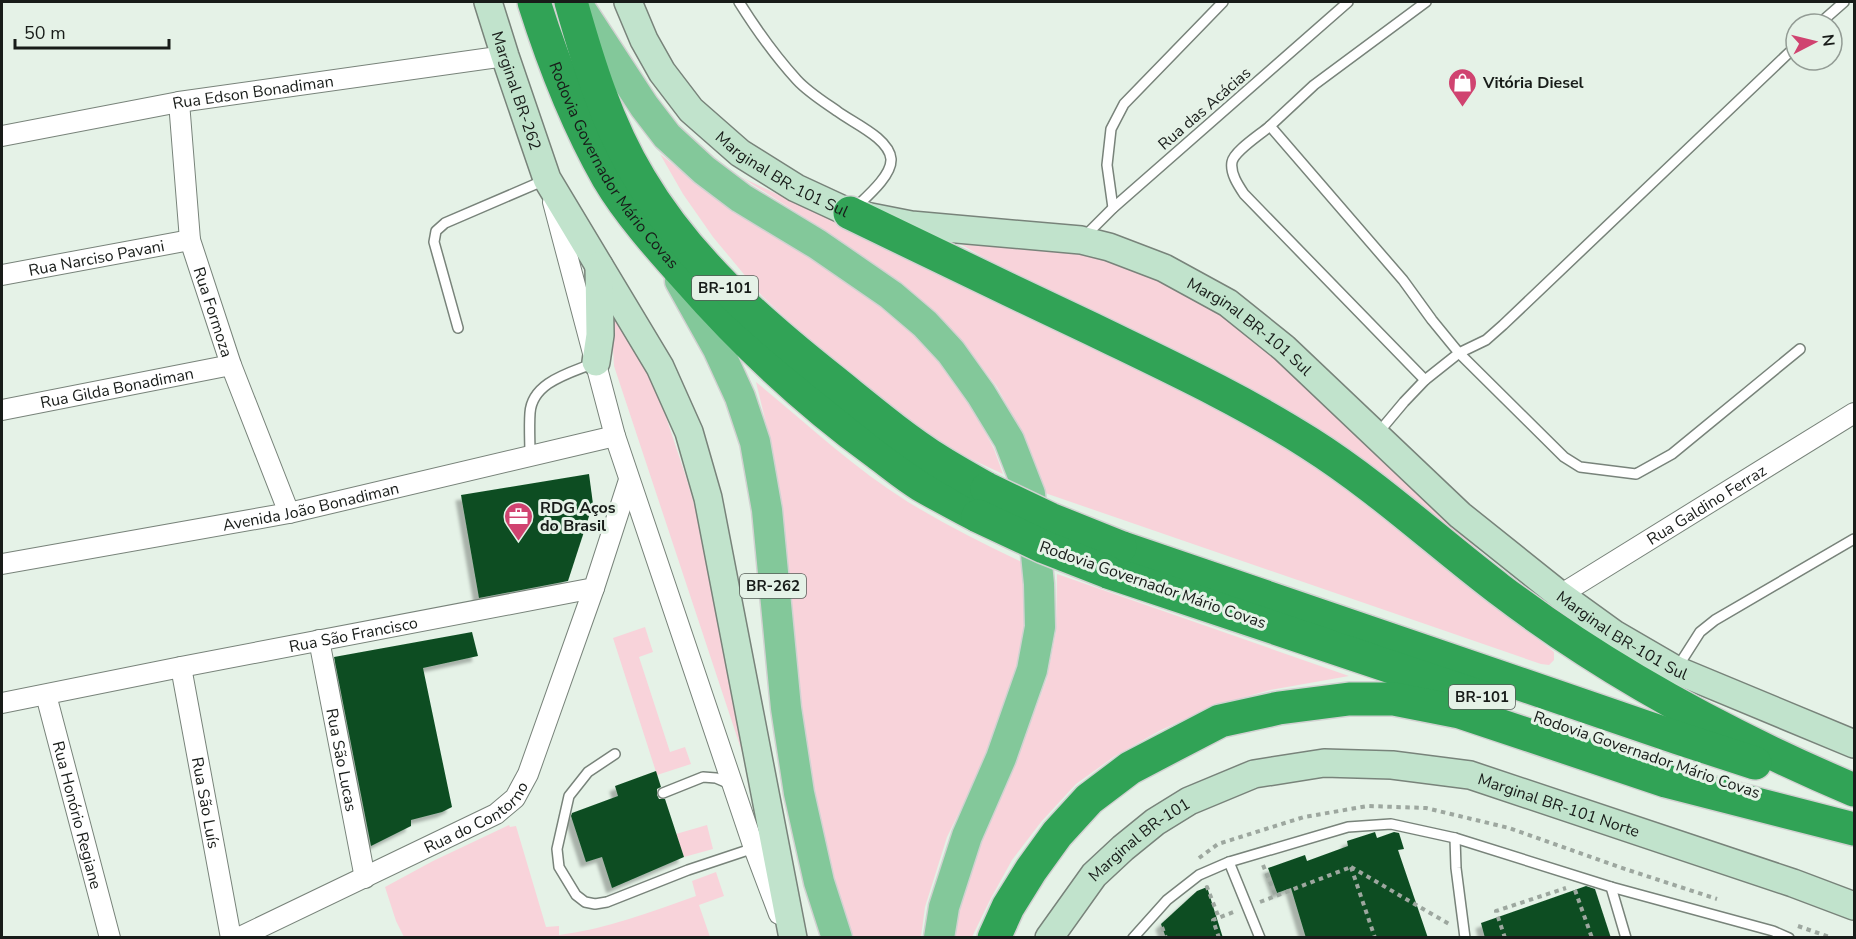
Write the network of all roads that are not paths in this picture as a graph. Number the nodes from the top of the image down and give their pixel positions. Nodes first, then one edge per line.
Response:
1 (488, 2) edge
2 (534, 2) edge
3 (573, 2) edge
4 (628, 2) edge
5 (739, 2) edge
6 (1223, 2) edge
7 (1348, 2) edge
8 (1426, 2) edge
9 (505, 56) junction
10 (1784, 57) edge
11 (179, 102) junction
12 (1270, 126) junction
13 (2, 136) edge
14 (547, 179) junction
15 (1113, 208) junction
16 (850, 213) junction
17 (190, 240) junction
18 (1081, 240) junction
19 (662, 250) junction
20 (599, 265) junction
21 (2, 275) edge
22 (458, 328) dead end
23 (1800, 349) dead end
24 (1459, 353) junction
25 (596, 362) junction
26 (231, 365) junction
27 (1425, 380) junction
28 (2, 410) edge
29 (1854, 412) edge
30 (1377, 435) junction
31 (615, 436) junction
32 (531, 456) junction
33 (629, 480) junction
34 (982, 502) junction
35 (289, 513) junction
36 (1854, 539) edge
37 (1114, 560) junction
38 (2, 564) edge
39 (594, 588) junction
40 (1560, 595) junction
41 (319, 640) junction
42 (181, 667) junction
43 (1676, 670) junction
44 (46, 694) junction
45 (2, 704) edge
46 (1854, 744) edge
47 (615, 754) dead end
48 (1254, 774) joint
49 (733, 785) junction
50 (1854, 790) edge
51 (663, 793) dead end
52 (1854, 795) edge
53 (1854, 827) edge
54 (1455, 838) junction
55 (754, 848) junction
56 (1229, 862) junction
57 (365, 878) junction
58 (1611, 887) junction
59 (1854, 906) edge
60 (1465, 935) edge
61 (110, 938) edge
62 (231, 938) edge
63 (238, 938) edge
64 (789, 938) edge
65 (793, 938) edge
66 (837, 938) edge
67 (939, 938) edge
68 (994, 938) edge
69 (1049, 938) edge
70 (1133, 938) edge
71 (1260, 938) edge
72 (1626, 938) edge
73 (1790, 938) edge

1 - 9 main road, Marginal BR-262
2 - 19 highway, Rodovia Governador Mário Covas / BR-101
3 - 34 highway, Rodovia Governador Mário Covas / BR-101
3 - 67 main road
4 - 16 main road, Marginal BR-101 Sul
5 - 16 lane
6 - 15 lane
7 - 15 lane, Rua das Acácias
8 - 12 lane
9 - 11 street, Rua Edson Bonadiman
9 - 14 main road, Marginal BR-262
10 - 24 lane
11 - 13 street, Rua Edson Bonadiman
11 - 17 street, Rua Formoza
12 - 24 lane
12 - 27 lane
14 - 20 main road, Marginal BR-262
14 - 22 lane
14 - 25 street
15 - 18 lane, Rua das Acácias
16 - 18 main road, Marginal BR-101 Sul
16 - 50 highway
17 - 21 street, Rua Narciso Pavani
17 - 26 street, Rua Formoza
18 - 30 main road, Marginal BR-101 Sul
19 - 34 highway, Rodovia Governador Mário Covas / BR-101
19 - 66 main road, BR-262
20 - 25 main road
20 - 65 main road, Marginal BR-262
23 - 24 lane
24 - 27 lane
25 - 31 street
25 - 32 lane
26 - 28 street, Rua Gilda Bonadiman
26 - 35 street, Rua Formoza
27 - 30 lane
29 - 40 street, Rua Galdino Ferraz
30 - 40 main road, Marginal BR-101 Sul
31 - 32 street, Avenida João Bonadiman
31 - 33 street
32 - 35 street, Avenida João Bonadiman
33 - 39 street
33 - 49 street
34 - 37 highway, Rodovia Governador Mário Covas / BR-101, bridge
35 - 38 street, Avenida João Bonadiman
36 - 43 lane
37 - 52 highway, Rodovia Governador Mário Covas / BR-101
37 - 53 highway, Rodovia Governador Mário Covas / BR-101
39 - 41 street, Rua São Francisco
39 - 57 street, Rua do Contorno
40 - 43 main road, Marginal BR-101 Sul
41 - 42 street, Rua São Francisco
41 - 57 street, Rua São Lucas
42 - 44 street, Rua São Francisco
42 - 62 street, Rua São Luís
43 - 46 main road, Marginal BR-101 Sul
44 - 45 street, Rua São Francisco
44 - 61 street, Rua Honório Regiane
47 - 55 lane
48 - 59 main road, Marginal BR-101 Norte
48 - 69 main road, Marginal BR-101
49 - 51 lane
49 - 55 street
53 - 68 highway
54 - 56 lane
54 - 58 lane
54 - 60 lane
55 - 64 street
56 - 70 lane
56 - 71 lane
57 - 63 street, Rua do Contorno
58 - 72 lane
58 - 73 lane

